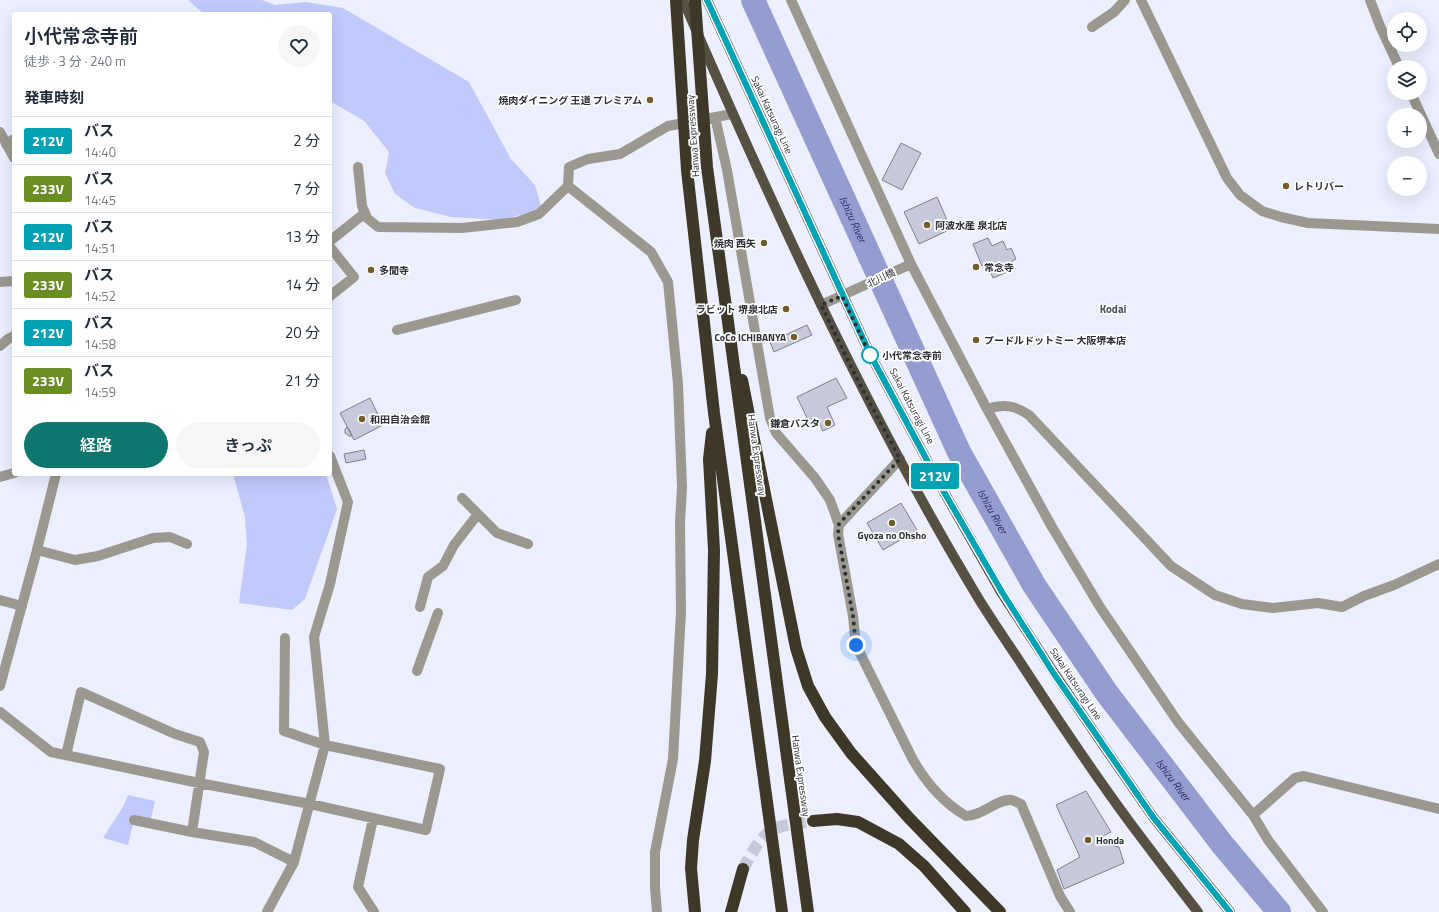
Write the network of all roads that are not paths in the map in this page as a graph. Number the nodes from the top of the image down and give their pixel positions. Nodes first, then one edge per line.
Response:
1 (676, 0) edge
2 (683, 0) edge
3 (695, 0) edge
4 (707, 0) edge
5 (791, 0) edge
6 (1125, 0) edge
7 (1142, 0) edge
8 (1370, 0) edge
9 (1092, 27) dead end
10 (1396, 60) edge
11 (1414, 100) edge
12 (732, 114) junction
13 (714, 117) junction
14 (0, 132) edge
15 (10, 141) edge
16 (1439, 154) edge
17 (358, 167) dead end
18 (568, 186) junction
19 (365, 213) junction
20 (1439, 229) edge
21 (332, 239) edge
22 (332, 250) edge
23 (718, 257) junction
24 (908, 265) junction
25 (12, 281) edge
26 (0, 282) edge
27 (332, 294) edge
28 (842, 296) junction
29 (516, 300) dead end
30 (821, 305) junction
31 (397, 330) dead end
32 (12, 337) edge
33 (0, 346) edge
34 (987, 409) junction
35 (714, 413) junction
36 (900, 459) junction
37 (332, 461) edge
38 (12, 474) edge
39 (56, 476) edge
40 (0, 477) edge
41 (462, 498) dead end
42 (478, 514) junction
43 (839, 524) junction
44 (187, 544) dead end
45 (528, 544) dead end
46 (37, 550) junction
47 (1439, 564) edge
48 (0, 600) edge
49 (22, 606) junction
50 (420, 607) dead end
51 (438, 613) dead end
52 (285, 638) dead end
53 (417, 671) dead end
54 (0, 686) edge
55 (0, 712) edge
56 (325, 745) junction
57 (66, 755) junction
58 (199, 783) junction
59 (310, 804) junction
60 (1439, 809) edge
61 (1252, 815) junction
62 (373, 818) junction
63 (134, 820) dead end
64 (813, 821) tunnel mouth
65 (192, 832) junction
66 (294, 862) junction
67 (743, 869) tunnel mouth
68 (268, 912) edge
69 (374, 912) edge
70 (657, 912) edge
71 (695, 912) edge
72 (731, 912) edge
73 (782, 912) edge
74 (808, 912) edge
75 (965, 912) edge
76 (1000, 912) edge
77 (1070, 912) edge
78 (1198, 912) edge
79 (1230, 912) edge
80 (1324, 912) edge

1 - 35 highway, Hanwa Expressway
2 - 12 main road
3 - 23 highway, Hanwa Expressway
4 - 28 main road, Sakai Katsuragi Line
5 - 24 street
6 - 9 street
7 - 20 street
8 - 10 street
11 - 16 street
12 - 13 street
12 - 30 main road
13 - 18 street
13 - 43 street
14 - 15 street
17 - 19 street
18 - 19 street
18 - 70 street
19 - 21 street
22 - 27 street
23 - 74 highway, Hanwa Expressway
23 - 76 highway
24 - 28 street, 北川橋
24 - 34 street
25 - 26 street
28 - 30 street, 北川橋
28 - 79 main road, Sakai Katsuragi Line
29 - 31 street
30 - 36 main road
32 - 33 street
34 - 47 street
34 - 61 street
35 - 71 highway
35 - 73 highway, Hanwa Expressway
36 - 43 street
36 - 78 main road
37 - 56 street
38 - 40 street
39 - 46 street
41 - 42 street
42 - 45 street
42 - 50 street
43 - 77 street
44 - 46 street
46 - 49 street
48 - 49 street
49 - 54 street
51 - 53 street
52 - 56 street
55 - 57 street
56 - 59 street
56 - 62 street
57 - 58 street
57 - 58 street
58 - 59 street
58 - 65 street
59 - 62 street
59 - 66 street
60 - 61 street
61 - 80 street
62 - 69 street
63 - 65 street
64 - 75 highway
65 - 66 street
66 - 68 street
67 - 72 highway

